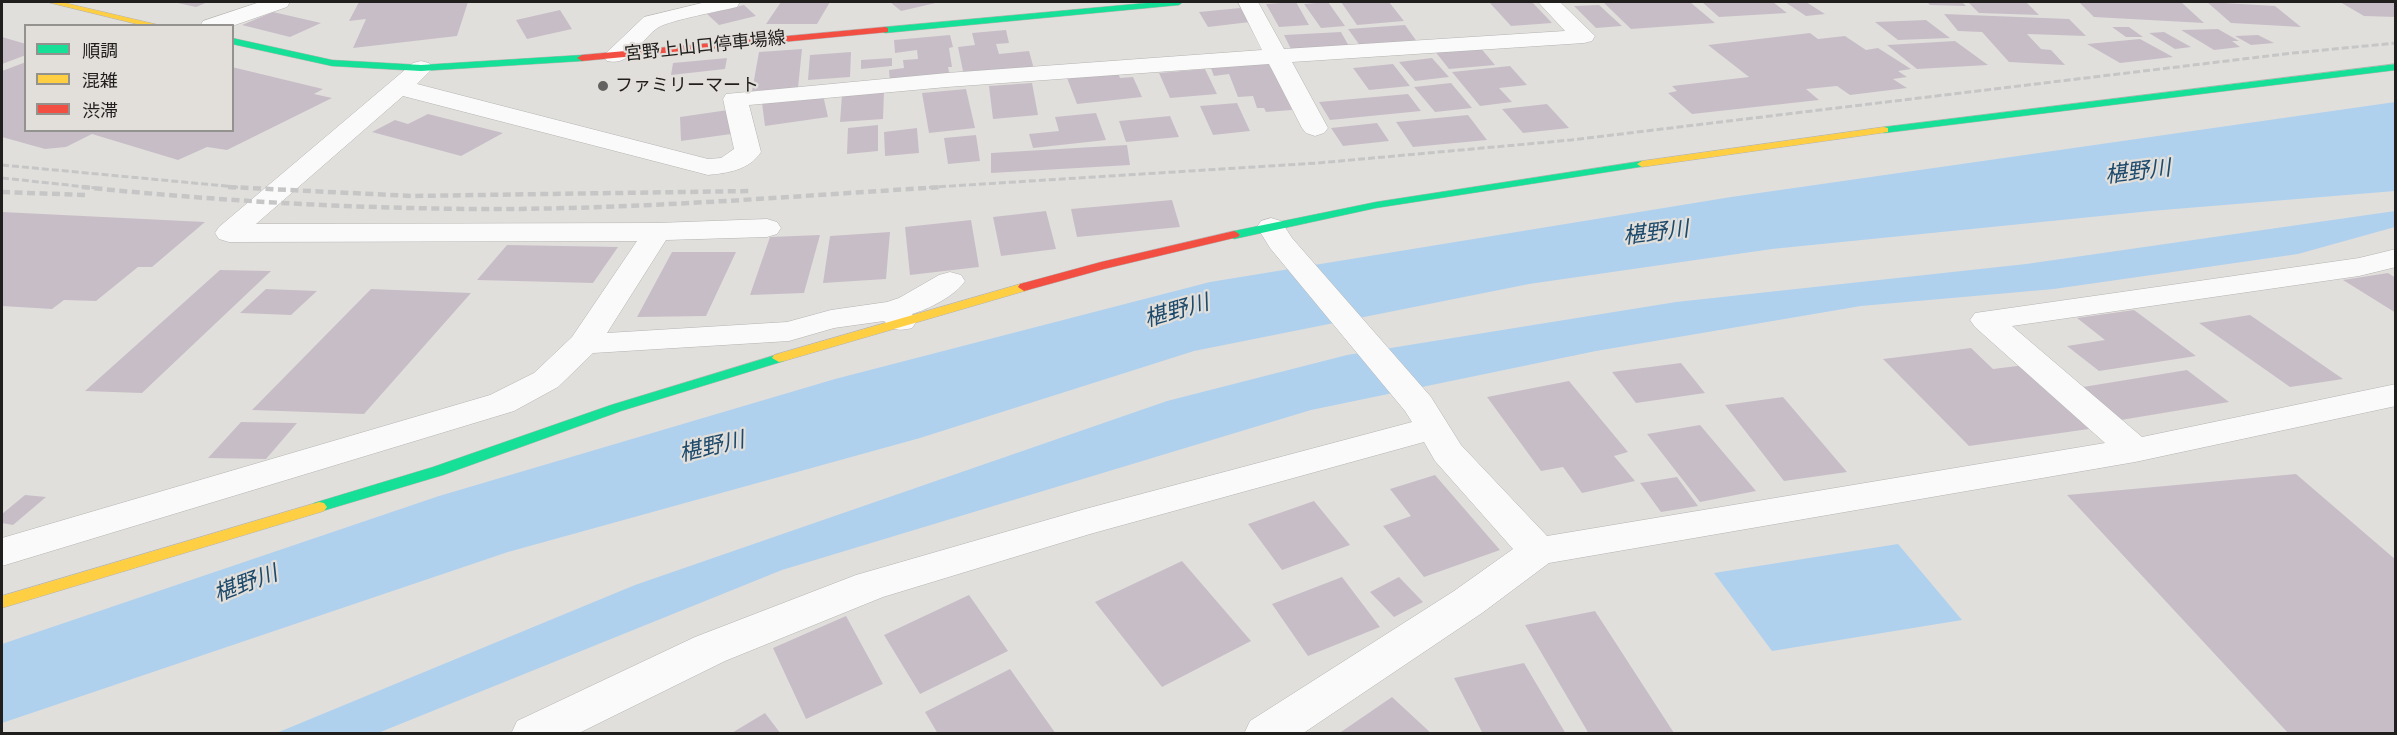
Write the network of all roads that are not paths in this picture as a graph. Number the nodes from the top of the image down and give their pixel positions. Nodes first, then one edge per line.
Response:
1 (53, 2) edge
2 (279, 2) edge
3 (729, 2) edge
4 (1179, 2) edge
5 (1248, 2) edge
6 (1548, 2) edge
7 (150, 24) edge
8 (217, 24) edge
9 (234, 41) edge
10 (615, 56) junction
11 (1279, 57) junction
12 (2396, 67) edge
13 (410, 78) junction
14 (1315, 128) dead end
15 (766, 228) dead end
16 (657, 232) junction
17 (1276, 235) junction
18 (2396, 258) edge
19 (950, 281) dead end
20 (896, 316) junction
21 (584, 344) junction
22 (2396, 395) edge
23 (1426, 416) junction
24 (2135, 450) junction
25 (1538, 551) junction
26 (2, 552) edge
27 (2, 602) edge
28 (533, 734) edge
29 (1266, 734) edge

1 - 7 street
2 - 8 street
3 - 10 street
4 - 10 street, 宮野上山口停車場線
5 - 11 street
6 - 11 street
9 - 13 street, 宮野上山口停車場線
10 - 13 street, 宮野上山口停車場線
11 - 13 street
11 - 14 street
12 - 17 street
13 - 16 street
15 - 16 street
16 - 21 street
17 - 20 street
17 - 23 street
18 - 24 street
19 - 20 street
20 - 21 street
20 - 27 street
21 - 26 street
22 - 24 street
23 - 25 street
23 - 28 street
24 - 25 street
25 - 29 street

